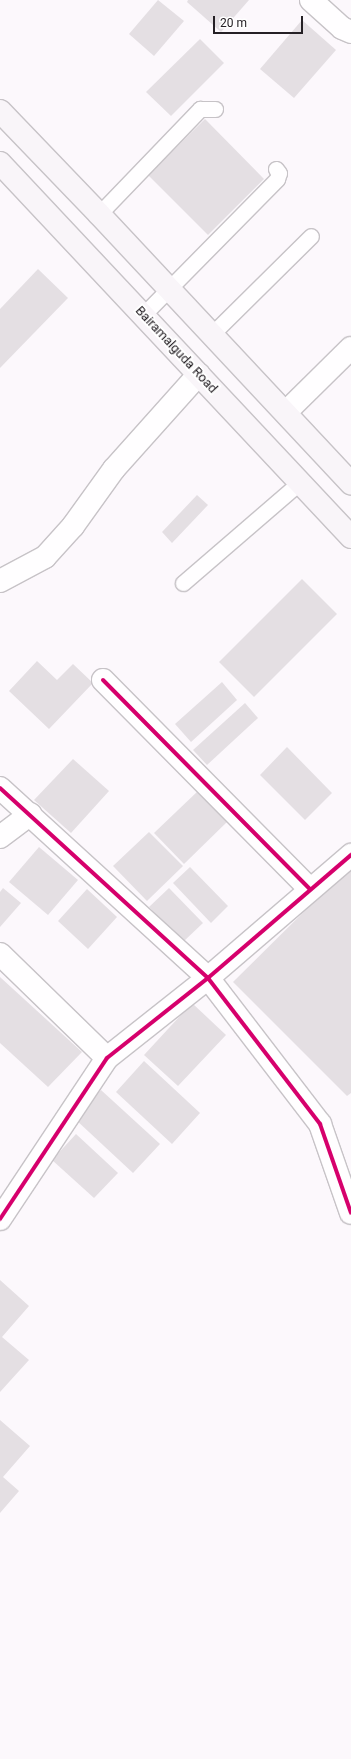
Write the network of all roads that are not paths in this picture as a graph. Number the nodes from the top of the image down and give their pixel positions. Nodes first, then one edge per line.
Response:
1 (311, 0) edge
2 (351, 32) edge
3 (215, 109) dead end
4 (0, 111) edge
5 (0, 163) edge
6 (276, 169) dead end
7 (100, 214) junction
8 (311, 236) dead end
9 (169, 289) junction
10 (144, 315) junction
11 (212, 334) junction
12 (351, 348) edge
13 (199, 374) junction
14 (286, 412) junction
15 (300, 482) junction
16 (351, 483) edge
17 (351, 537) edge
18 (0, 581) edge
19 (182, 583) dead end
20 (103, 680) dead end
21 (0, 788) edge
22 (30, 814) junction
23 (0, 837) edge
24 (351, 854) edge
25 (310, 889) junction
26 (0, 954) edge
27 (208, 978) junction
28 (107, 1058) junction
29 (351, 1213) edge
30 (0, 1219) edge

1 - 2 street
3 - 7 lane
4 - 7 main road
5 - 10 main road, Bairamalguda Road
6 - 9 lane
7 - 9 main road
8 - 11 lane
9 - 10 lane
9 - 11 main road
10 - 13 main road, Bairamalguda Road
11 - 14 main road
12 - 14 street
13 - 15 main road, Bairamalguda Road
13 - 18 street
14 - 16 main road
15 - 17 main road, Bairamalguda Road
15 - 19 lane
20 - 25 street
21 - 22 street
22 - 23 street
22 - 27 street
24 - 25 street
25 - 27 street
26 - 28 street
27 - 28 street
27 - 29 street
28 - 30 street

